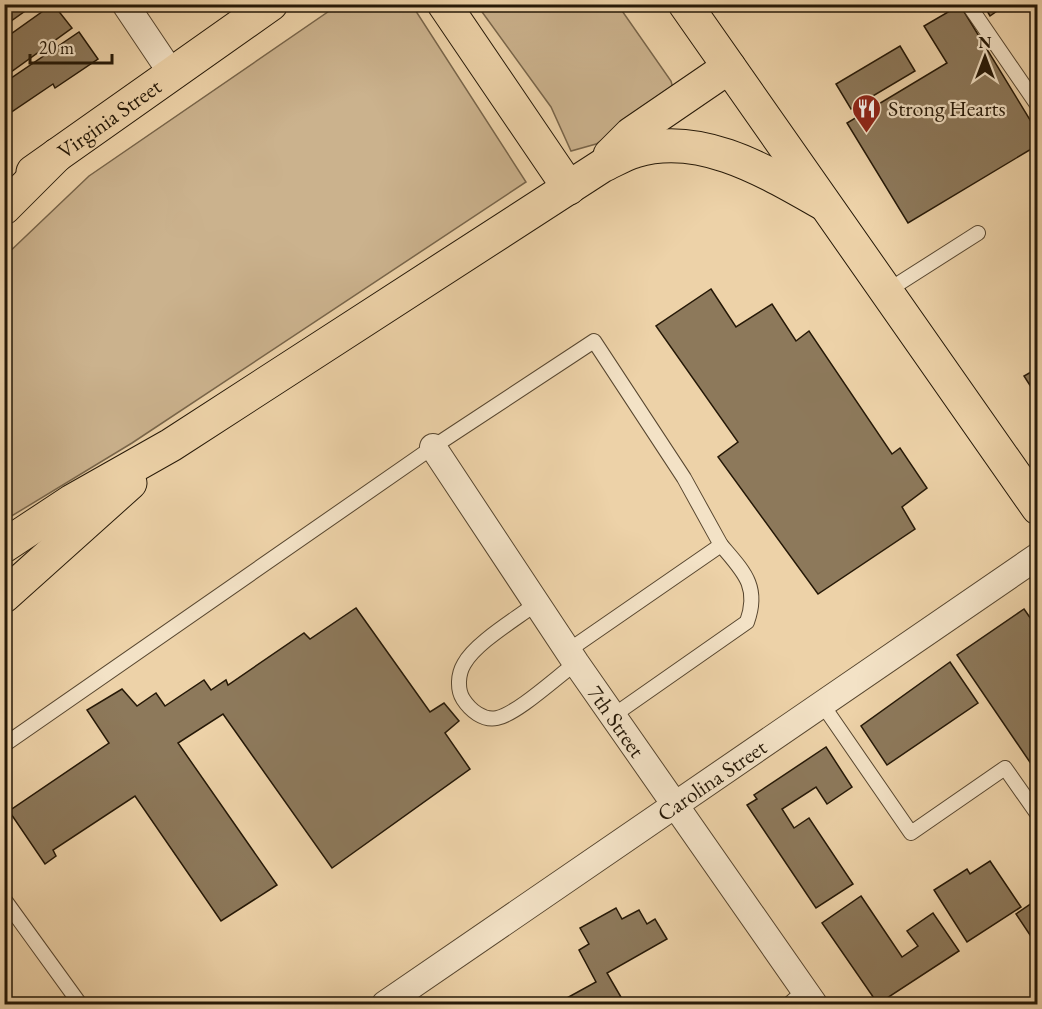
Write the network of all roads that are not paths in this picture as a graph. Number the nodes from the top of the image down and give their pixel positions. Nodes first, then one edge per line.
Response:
1 (125, 4) edge
2 (271, 4) edge
3 (444, 4) edge
4 (686, 4) edge
5 (968, 4) edge
6 (729, 67) junction
7 (172, 74) junction
8 (1038, 106) edge
9 (57, 155) junction
10 (602, 166) junction
11 (569, 188) junction
12 (4, 192) edge
13 (822, 203) junction
14 (4, 208) edge
15 (978, 233) dead end
16 (885, 293) junction
17 (171, 445) junction
18 (433, 447) junction
19 (1038, 508) edge
20 (721, 545) junction
21 (4, 546) edge
22 (1038, 556) edge
23 (4, 597) edge
24 (538, 602) junction
25 (573, 656) junction
26 (822, 704) junction
27 (614, 715) junction
28 (4, 745) edge
29 (674, 804) junction
30 (1038, 815) edge
31 (4, 899) edge
32 (802, 1000) edge
33 (80, 1005) edge
34 (385, 1005) edge

1 - 7 street
2 - 7 main road, Virginia Street
3 - 11 main road
4 - 6 main road
5 - 8 lane
6 - 10 main road
6 - 13 main road
7 - 9 main road, Virginia Street
9 - 12 main road, Virginia Street
9 - 14 main road
10 - 11 main road
10 - 13 main road
11 - 17 main road
13 - 16 main road
15 - 16 lane
16 - 19 main road
17 - 21 main road
17 - 23 main road
18 - 20 lane
18 - 24 street, 7th Street
18 - 28 lane
20 - 25 lane
20 - 27 lane
22 - 26 street, Carolina Street
24 - 25 street, 7th Street
24 - 25 lane
25 - 27 street, 7th Street
26 - 29 street, Carolina Street
26 - 30 lane
27 - 29 street, 7th Street
29 - 32 street, 7th Street
29 - 34 street, Carolina Street
31 - 33 lane

